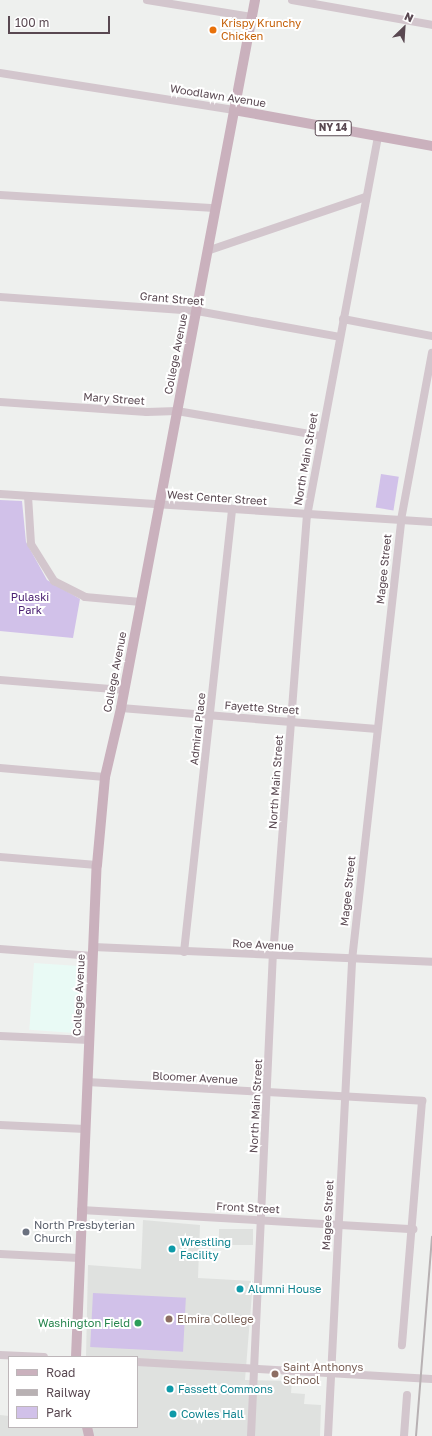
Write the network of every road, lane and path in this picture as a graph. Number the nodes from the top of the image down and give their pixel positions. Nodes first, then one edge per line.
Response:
1 (147, 0) edge
2 (255, 0) edge
3 (292, 0) edge
4 (252, 17) junction
5 (432, 25) edge
6 (0, 73) edge
7 (234, 110) junction
8 (378, 137) junction
9 (432, 146) edge
10 (0, 195) edge
11 (366, 198) junction
12 (215, 208) junction
13 (207, 251) junction
14 (0, 297) edge
15 (197, 311) junction
16 (343, 319) junction
17 (432, 336) edge
18 (340, 337) junction
19 (432, 353) edge
20 (0, 402) edge
21 (177, 411) junction
22 (322, 436) junction
23 (0, 494) edge
24 (28, 496) junction
25 (159, 505) junction
26 (232, 509) junction
27 (307, 516) junction
28 (401, 520) junction
29 (432, 522) edge
30 (140, 602) junction
31 (0, 680) edge
32 (123, 690) junction
33 (121, 708) junction
34 (210, 715) junction
35 (292, 722) junction
36 (377, 729) junction
37 (0, 768) edge
38 (105, 777) junction
39 (0, 856) edge
40 (97, 865) junction
41 (0, 948) edge
42 (93, 951) junction
43 (184, 952) junction
44 (273, 956) junction
45 (352, 960) junction
46 (432, 962) edge
47 (0, 1036) edge
48 (89, 1040) junction
49 (87, 1082) junction
50 (268, 1093) junction
51 (345, 1097) junction
52 (0, 1125) edge
53 (85, 1128) junction
54 (82, 1210) junction
55 (262, 1220) junction
56 (339, 1224) junction
57 (413, 1229) junction
58 (0, 1254) edge
59 (79, 1258) junction
60 (402, 1345) dead end
61 (0, 1355) edge
62 (22, 1356) edge
63 (76, 1356) edge
64 (138, 1362) edge
65 (255, 1369) junction
66 (332, 1374) junction
67 (430, 1379) edge
68 (407, 1395) dead end
69 (251, 1436) edge
70 (328, 1436) edge
71 (404, 1436) edge

1 - 4 street
2 - 4 main road, College Avenue
3 - 5 street
4 - 7 main road, College Avenue
6 - 7 street, Woodlawn Avenue
7 - 8 main road, Woodlawn Avenue / NY 14
7 - 12 main road, College Avenue
8 - 9 main road, Woodlawn Avenue / NY 14
8 - 11 street, North Main Street
10 - 12 street
11 - 13 street
11 - 16 street, North Main Street
12 - 13 main road, College Avenue
13 - 15 main road, College Avenue
14 - 15 street, Grant Street
15 - 18 street, Grant Street
15 - 21 main road, College Avenue
16 - 17 street
16 - 18 street, North Main Street
18 - 22 street, North Main Street
19 - 28 street, Magee Street
20 - 21 street, Mary Street
21 - 22 street, Mary Street
21 - 25 main road, College Avenue
22 - 27 street, North Main Street
23 - 24 street, West Center Street
24 - 25 street, West Center Street
24 - 30 street
25 - 26 street, West Center Street
25 - 30 main road, College Avenue
26 - 27 street, West Center Street
26 - 34 street, Admiral Place
27 - 28 street, West Center Street
27 - 35 street, North Main Street
28 - 29 street, West Center Street
28 - 36 street, Magee Street
30 - 32 main road, College Avenue
31 - 32 street
32 - 33 main road, College Avenue
33 - 34 street, Fayette Street
33 - 38 main road, College Avenue
34 - 35 street, Fayette Street
34 - 43 street, Admiral Place
35 - 36 street, Fayette Street
35 - 44 street, North Main Street
36 - 45 street, Magee Street
37 - 38 street
38 - 40 main road, College Avenue
39 - 40 street
40 - 42 main road, College Avenue
41 - 42 street, Roe Avenue
42 - 43 street, Roe Avenue
42 - 48 main road, College Avenue
43 - 44 street, Roe Avenue
44 - 45 street, Roe Avenue
44 - 50 street, North Main Street
45 - 46 street, Roe Avenue
45 - 51 street, Magee Street
47 - 48 street
48 - 49 main road, College Avenue
49 - 50 street, Bloomer Avenue
49 - 53 main road, College Avenue
50 - 51 street, Bloomer Avenue
50 - 55 street, North Main Street
51 - 56 street, Magee Street
51 - 57 street, Bloomer Avenue
52 - 53 street
53 - 54 main road, College Avenue
54 - 55 street, Front Street
54 - 59 main road, College Avenue
55 - 56 street, Front Street
55 - 65 street, North Main Street
56 - 57 street, Front Street
56 - 66 street, Magee Street
57 - 60 street
58 - 59 street
59 - 63 main road, College Avenue
61 - 62 street
64 - 65 street
65 - 66 street
65 - 69 street, North Main Street
66 - 67 street
66 - 70 street, Magee Street
68 - 71 street

